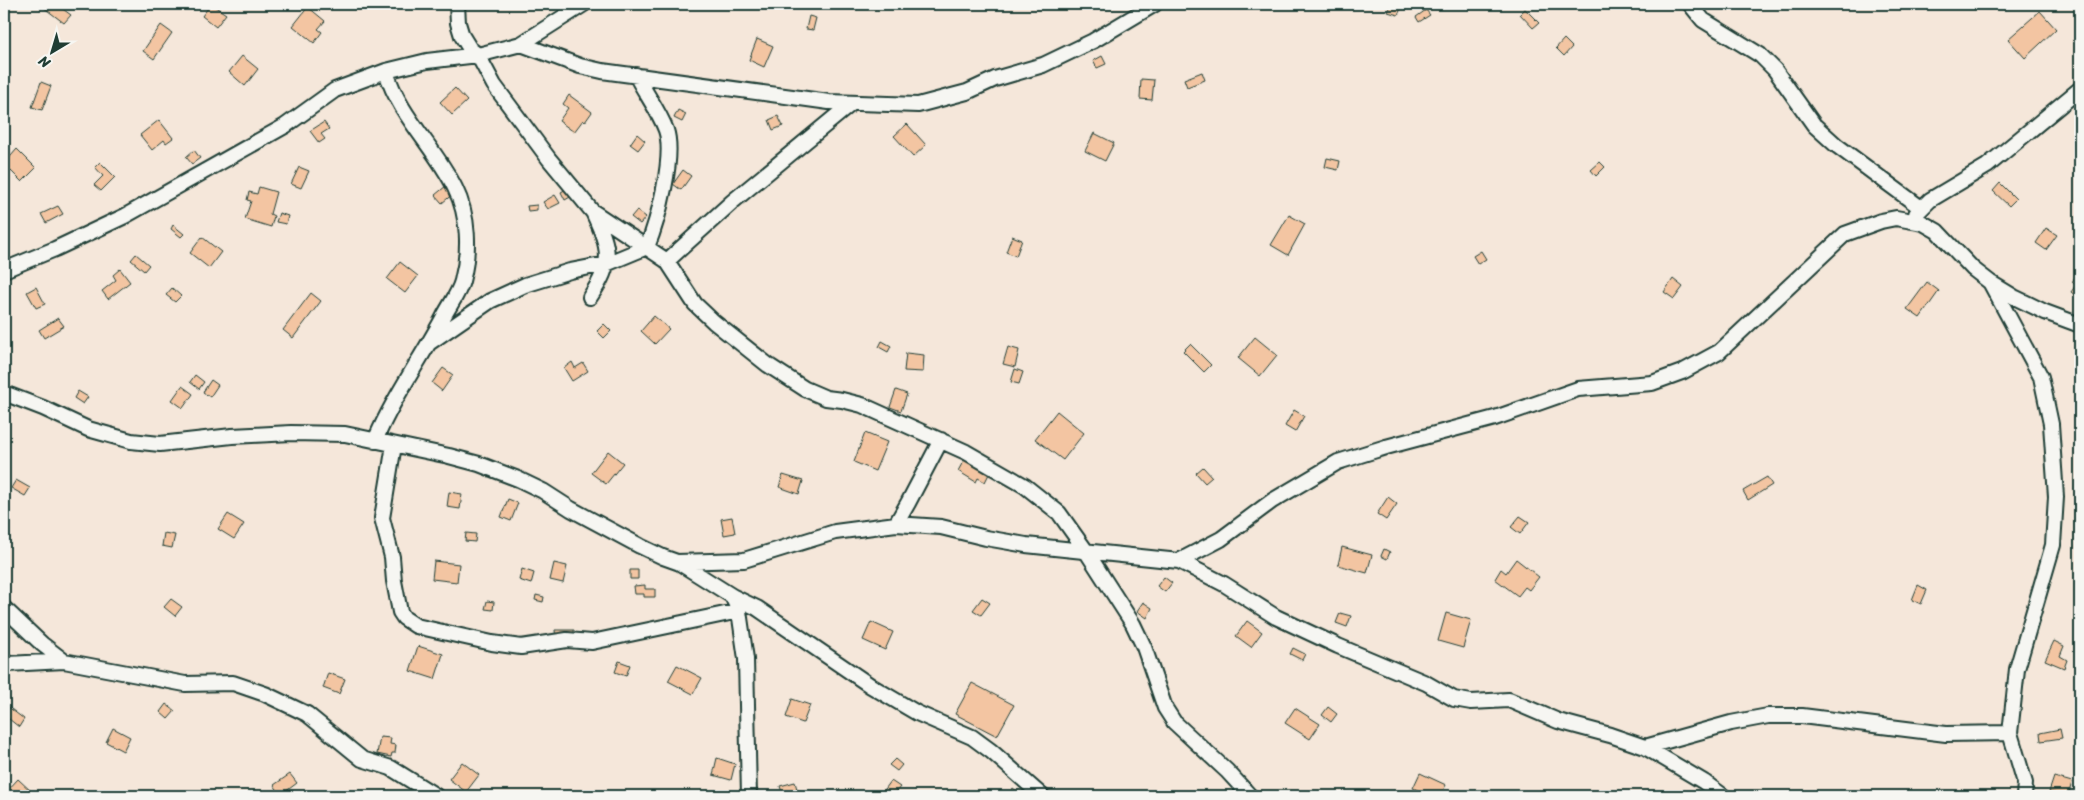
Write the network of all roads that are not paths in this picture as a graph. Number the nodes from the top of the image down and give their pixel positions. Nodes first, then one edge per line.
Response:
1 (457, 4) edge
2 (584, 4) edge
3 (1155, 4) edge
4 (1690, 4) edge
5 (521, 44) junction
6 (478, 56) junction
7 (386, 71) junction
8 (636, 76) junction
9 (2080, 89) edge
10 (852, 103) junction
11 (1921, 208) junction
12 (592, 211) junction
13 (1910, 219) junction
14 (647, 247) junction
15 (667, 261) junction
16 (606, 264) junction
17 (4, 270) edge
18 (1991, 283) junction
19 (590, 297) dead end
20 (2080, 325) edge
21 (429, 343) junction
22 (4, 393) edge
23 (940, 440) junction
24 (375, 441) junction
25 (394, 445) junction
26 (896, 524) junction
27 (1086, 551) junction
28 (1179, 561) junction
29 (677, 562) junction
30 (732, 596) junction
31 (4, 608) edge
32 (739, 611) junction
33 (64, 661) junction
34 (4, 665) edge
35 (2010, 733) junction
36 (1644, 747) junction
37 (436, 796) edge
38 (748, 796) edge
39 (1042, 796) edge
40 (1250, 796) edge
41 (1723, 796) edge
42 (2024, 796) edge

1 - 6 street
2 - 5 street
3 - 10 street
4 - 11 street
5 - 6 street
5 - 8 street
6 - 7 street
6 - 12 street
7 - 17 street
7 - 21 street
8 - 10 street
8 - 14 street
9 - 11 street
10 - 15 street
11 - 13 street
12 - 14 street
12 - 16 street
13 - 18 street
13 - 28 street
14 - 15 street
14 - 16 street
15 - 23 street
16 - 19 street
16 - 21 street
18 - 20 street
18 - 35 street
21 - 24 street
22 - 24 street
23 - 26 street
23 - 27 street
24 - 25 street
25 - 29 street
25 - 32 street
26 - 27 street
26 - 29 street
27 - 28 street
27 - 40 street
28 - 36 street
29 - 30 street
30 - 32 street
30 - 39 street
31 - 33 street
32 - 38 street
33 - 34 street
33 - 37 street
35 - 36 street
35 - 42 street
36 - 41 street

